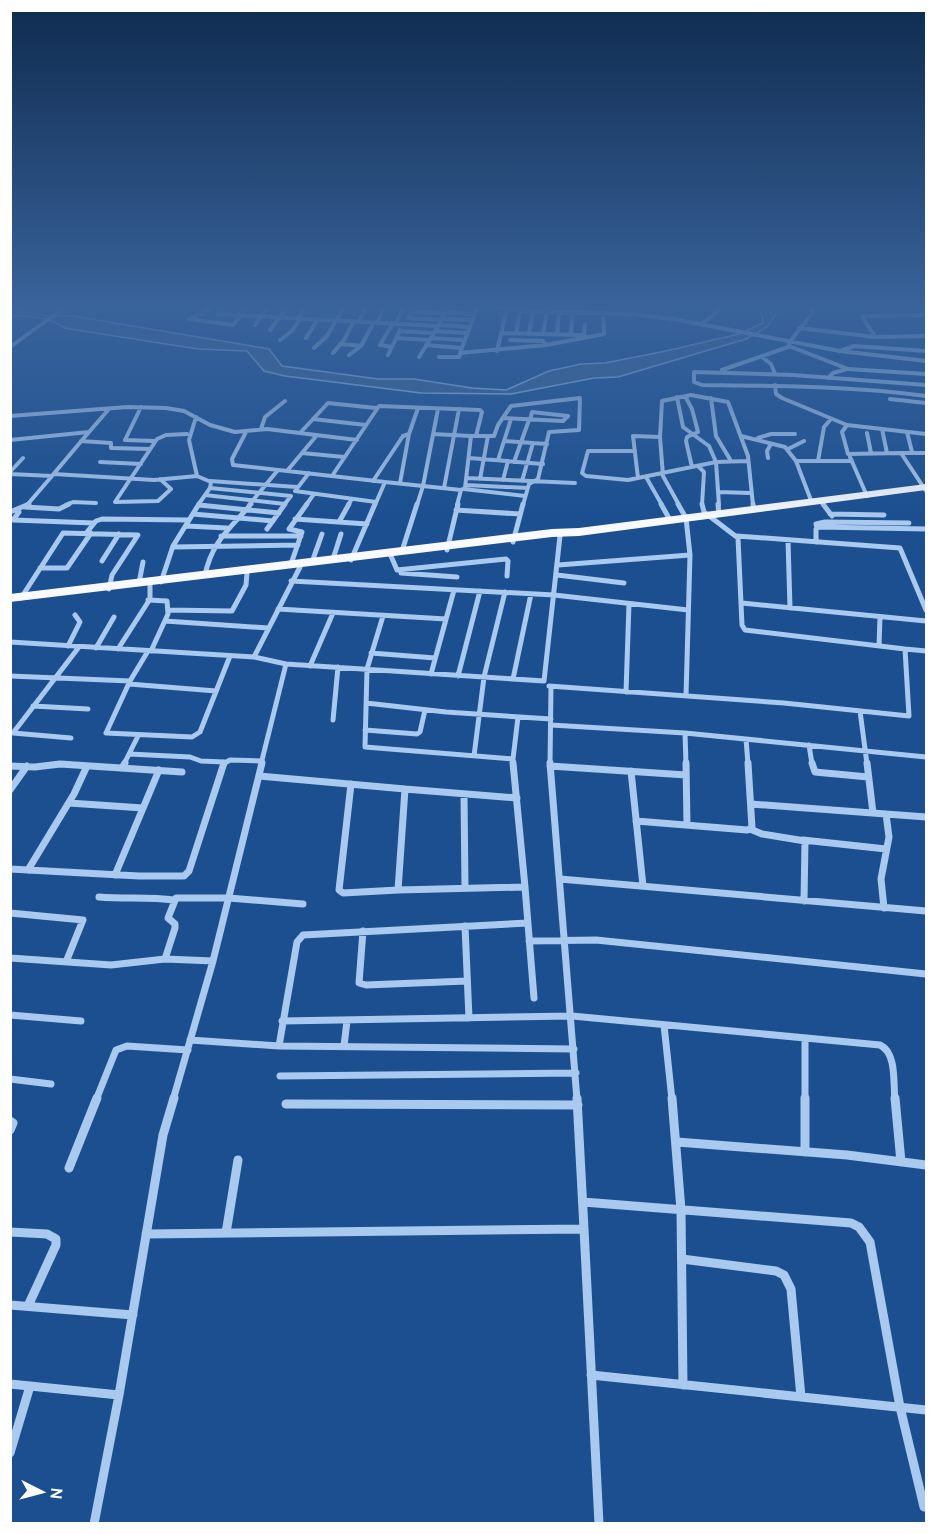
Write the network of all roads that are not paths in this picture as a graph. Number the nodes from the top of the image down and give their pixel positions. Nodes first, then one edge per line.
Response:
1 (695, 377) edge
2 (810, 377) edge
3 (828, 378) joint
4 (775, 385) junction
5 (927, 385) edge
6 (677, 396) junction
7 (685, 396) junction
8 (927, 396) edge
9 (711, 398) junction
10 (890, 399) dead end
11 (554, 400) junction
12 (285, 401) dead end
13 (927, 403) edge
14 (141, 408) junction
15 (376, 408) junction
16 (418, 408) junction
17 (109, 409) junction
18 (438, 409) junction
19 (459, 409) junction
20 (552, 414) junction
21 (10, 416) edge
22 (196, 417) junction
23 (503, 418) junction
24 (313, 419) junction
25 (511, 419) junction
26 (831, 419) junction
27 (530, 420) junction
28 (366, 425) junction
29 (847, 425) junction
30 (261, 429) junction
31 (882, 429) junction
32 (89, 432) junction
33 (246, 432) junction
34 (907, 432) junction
35 (300, 433) junction
36 (867, 433) dead end
37 (188, 434) junction
38 (409, 434) junction
39 (433, 434) junction
40 (795, 434) dead end
41 (927, 434) edge
42 (317, 435) junction
43 (453, 435) junction
44 (692, 435) junction
45 (474, 436) junction
46 (488, 436) junction
47 (741, 436) junction
48 (660, 437) junction
49 (758, 438) junction
50 (10, 440) edge
51 (357, 440) junction
52 (81, 441) junction
53 (155, 441) junction
54 (505, 441) junction
55 (804, 441) dead end
56 (522, 442) junction
57 (533, 443) junction
58 (719, 443) junction
59 (547, 444) junction
60 (771, 444) junction
61 (708, 446) junction
62 (150, 449) junction
63 (788, 449) junction
64 (635, 451) junction
65 (912, 452) junction
66 (302, 453) junction
67 (871, 453) junction
68 (887, 453) junction
69 (901, 453) junction
70 (927, 453) edge
71 (848, 454) junction
72 (23, 458) dead end
73 (344, 458) junction
74 (469, 458) junction
75 (768, 458) dead end
76 (484, 459) junction
77 (498, 460) junction
78 (508, 461) junction
79 (731, 461) junction
80 (748, 461) junction
81 (796, 461) junction
82 (818, 461) junction
83 (852, 461) junction
84 (100, 462) dead end
85 (514, 462) junction
86 (716, 462) junction
87 (527, 463) junction
88 (141, 464) junction
89 (543, 464) junction
90 (695, 466) junction
91 (278, 470) junction
92 (287, 471) junction
93 (10, 473) edge
94 (309, 473) junction
95 (662, 473) junction
96 (53, 476) junction
97 (197, 476) junction
98 (332, 476) junction
99 (646, 477) junction
100 (132, 478) junction
101 (466, 478) junction
102 (638, 478) junction
103 (160, 479) junction
104 (480, 479) junction
105 (503, 480) junction
106 (210, 481) junction
107 (373, 481) junction
108 (522, 481) junction
109 (385, 482) junction
110 (532, 482) junction
111 (400, 483) junction
112 (575, 483) dead end
113 (267, 484) junction
114 (423, 486) junction
115 (297, 487) junction
116 (210, 488) junction
117 (444, 488) junction
118 (463, 488) junction
119 (528, 488) junction
120 (926, 488) edge
121 (718, 492) junction
122 (260, 493) junction
123 (750, 493) junction
124 (314, 494) junction
125 (205, 495) junction
126 (525, 496) junction
127 (867, 496) junction
128 (352, 499) junction
129 (253, 501) junction
130 (376, 502) junction
131 (817, 502) junction
132 (96, 503) dead end
133 (285, 504) junction
134 (199, 505) junction
135 (25, 507) junction
136 (247, 509) junction
137 (456, 510) junction
138 (754, 510) junction
139 (10, 512) edge
140 (19, 512) junction
141 (279, 513) junction
142 (193, 514) junction
143 (520, 514) junction
144 (719, 514) junction
145 (830, 514) junction
146 (884, 515) dead end
147 (706, 516) junction
148 (239, 518) junction
149 (687, 518) junction
150 (296, 519) junction
151 (133, 520) junction
152 (189, 520) junction
153 (670, 520) junction
154 (273, 521) junction
155 (67, 522) junction
156 (339, 522) junction
157 (836, 522) junction
158 (12, 523) edge
159 (94, 523) junction
160 (909, 523) dead end
161 (367, 524) junction
162 (186, 526) junction
163 (227, 528) junction
164 (817, 528) junction
165 (267, 529) dead end
166 (927, 529) edge
167 (63, 533) junction
168 (89, 533) junction
169 (122, 534) junction
170 (322, 534) dead end
171 (341, 534) dead end
172 (561, 534) junction
173 (221, 536) junction
174 (301, 536) junction
175 (737, 536) junction
176 (513, 540) junction
177 (788, 540) junction
178 (816, 542) junction
179 (297, 545) junction
180 (216, 546) junction
181 (173, 547) junction
182 (448, 548) junction
183 (397, 554) junction
184 (690, 555) junction
185 (333, 559) junction
186 (352, 559) junction
187 (102, 561) dead end
188 (143, 562) dead end
189 (312, 562) junction
190 (558, 565) junction
191 (296, 566) junction
192 (40, 568) junction
193 (398, 570) junction
194 (247, 573) junction
195 (557, 574) junction
196 (205, 575) junction
197 (507, 576) dead end
198 (457, 577) dead end
199 (291, 581) junction
200 (153, 583) junction
201 (624, 583) dead end
202 (109, 587) junction
203 (454, 590) junction
204 (480, 591) junction
205 (505, 592) junction
206 (531, 594) junction
207 (554, 595) junction
208 (16, 599) edge
209 (148, 600) junction
210 (742, 603) junction
211 (629, 604) junction
212 (790, 608) junction
213 (278, 609) junction
214 (168, 610) junction
215 (688, 610) junction
216 (927, 610) edge
217 (333, 613) junction
218 (75, 615) dead end
219 (383, 616) junction
220 (114, 617) dead end
221 (880, 617) junction
222 (446, 619) junction
223 (165, 621) junction
224 (927, 621) edge
225 (268, 628) junction
226 (10, 642) edge
227 (68, 646) junction
228 (879, 646) junction
229 (80, 647) junction
230 (96, 648) junction
231 (118, 649) junction
232 (905, 650) junction
233 (149, 651) junction
234 (927, 651) edge
235 (371, 653) junction
236 (230, 656) junction
237 (254, 657) junction
238 (435, 658) junction
239 (286, 664) junction
240 (310, 666) junction
241 (338, 668) junction
242 (367, 669) junction
243 (431, 674) junction
244 (10, 676) edge
245 (458, 676) junction
246 (484, 677) junction
247 (55, 678) junction
248 (513, 679) junction
249 (544, 681) junction
250 (130, 683) junction
251 (551, 687) junction
252 (216, 691) junction
253 (626, 692) junction
254 (686, 696) junction
255 (366, 703) junction
256 (33, 706) junction
257 (88, 709) dead end
258 (425, 710) junction
259 (860, 711) junction
260 (479, 714) junction
261 (518, 717) junction
262 (333, 720) dead end
263 (550, 722) junction
264 (365, 730) junction
265 (685, 733) junction
266 (12, 734) edge
267 (138, 736) junction
268 (71, 738) dead end
269 (746, 739) junction
270 (809, 745) junction
271 (864, 750) junction
272 (129, 754) junction
273 (474, 756) junction
274 (927, 757) edge
275 (513, 759) junction
276 (262, 761) junction
277 (224, 762) junction
278 (10, 766) edge
279 (27, 766) junction
280 (87, 766) junction
281 (550, 766) junction
282 (122, 768) junction
283 (159, 770) junction
284 (631, 771) junction
285 (182, 772) dead end
286 (686, 775) junction
287 (259, 776) junction
288 (868, 777) junction
289 (351, 784) junction
290 (405, 789) junction
291 (10, 790) edge
292 (464, 794) junction
293 (517, 798) junction
294 (69, 803) junction
295 (752, 804) junction
296 (143, 808) junction
297 (873, 813) junction
298 (886, 814) junction
299 (927, 817) edge
300 (636, 821) junction
301 (687, 825) junction
302 (750, 829) junction
303 (803, 840) junction
304 (886, 849) junction
305 (10, 869) edge
306 (28, 870) junction
307 (115, 875) junction
308 (560, 879) junction
309 (643, 886) junction
310 (525, 887) junction
311 (465, 888) junction
312 (398, 890) junction
313 (99, 897) dead end
314 (229, 898) junction
315 (174, 900) junction
316 (804, 901) junction
317 (303, 904) dead end
318 (884, 908) junction
319 (927, 912) edge
320 (10, 914) edge
321 (528, 923) junction
322 (465, 926) junction
323 (363, 931) junction
324 (565, 940) junction
325 (529, 941) junction
326 (10, 958) edge
327 (165, 959) junction
328 (213, 961) junction
329 (66, 962) junction
330 (927, 974) edge
331 (467, 981) junction
332 (534, 998) dead end
333 (10, 1015) edge
334 (572, 1016) junction
335 (469, 1018) junction
336 (81, 1021) dead end
337 (282, 1021) junction
338 (347, 1021) junction
339 (664, 1025) junction
340 (805, 1038) junction
341 (190, 1040) junction
342 (279, 1046) junction
343 (344, 1046) junction
344 (188, 1050) junction
345 (574, 1050) junction
346 (576, 1073) junction
347 (280, 1076) dead end
348 (10, 1079) edge
349 (51, 1084) dead end
350 (286, 1104) dead end
351 (578, 1105) junction
352 (10, 1121) edge
353 (10, 1130) edge
354 (678, 1142) junction
355 (805, 1152) junction
356 (238, 1160) dead end
357 (901, 1162) junction
358 (927, 1165) edge
359 (69, 1168) dead end
360 (583, 1203) junction
361 (681, 1210) junction
362 (584, 1229) junction
363 (10, 1232) edge
364 (226, 1233) junction
365 (146, 1234) junction
366 (682, 1259) junction
367 (10, 1305) edge
368 (28, 1306) junction
369 (133, 1315) junction
370 (591, 1375) junction
371 (10, 1384) edge
372 (683, 1385) junction
373 (30, 1386) junction
374 (119, 1395) junction
375 (801, 1397) junction
376 (900, 1407) junction
377 (927, 1410) edge
378 (10, 1453) edge
379 (924, 1508) dead end
380 (94, 1524) edge
381 (599, 1524) edge

1 - 4 street
2 - 3 street
3 - 5 street
4 - 8 street
4 - 26 street
6 - 7 street
6 - 44 street
6 - 48 street
7 - 9 street
7 - 44 street
9 - 47 street
9 - 58 street
10 - 13 street
11 - 20 street
11 - 23 street
11 - 59 street
12 - 30 street
14 - 17 street
14 - 22 street
14 - 53 street
15 - 16 street
15 - 24 street
15 - 28 street
16 - 18 street
16 - 38 street
17 - 21 street
17 - 32 street
18 - 19 street
18 - 39 street
19 - 43 street
19 - 45 street
20 - 27 street
20 - 27 street
22 - 33 street
22 - 37 street
23 - 25 street
23 - 46 street
24 - 28 street
24 - 35 street
25 - 27 street
25 - 54 street
26 - 29 street
26 - 82 street
27 - 56 street
28 - 51 street
29 - 31 street
29 - 71 street
30 - 33 street
30 - 35 street
31 - 34 street
31 - 68 street
32 - 50 street
32 - 52 street
33 - 91 street
34 - 41 street
34 - 65 street
35 - 42 street
36 - 67 street
37 - 53 street
37 - 97 street
38 - 107 street
38 - 111 street
39 - 43 street
39 - 114 street
40 - 49 street
42 - 51 street
42 - 66 street
43 - 45 street
43 - 117 street
44 - 61 street
44 - 90 street
45 - 46 street
45 - 74 street
46 - 76 street
47 - 49 street
47 - 80 street
48 - 64 street
48 - 95 street
49 - 60 street
51 - 73 street
52 - 62 street
52 - 96 street
53 - 62 street
54 - 56 street
54 - 77 street
55 - 63 street
56 - 57 street
56 - 85 street
57 - 59 street
57 - 87 street
58 - 61 street
58 - 79 street
59 - 89 street
60 - 63 street
60 - 75 street
61 - 86 street
62 - 88 street
63 - 81 street
64 - 102 street
64 - 102 street
65 - 69 street
65 - 70 street
66 - 73 street
66 - 92 street
67 - 68 street
67 - 71 street
68 - 69 street
69 - 120 street
71 - 83 street
72 - 93 street
73 - 98 street
74 - 76 street
74 - 101 street
76 - 77 street
76 - 104 street
77 - 78 street
78 - 85 street
78 - 105 street
79 - 80 street
79 - 86 street
80 - 123 street
81 - 82 street
81 - 131 street
82 - 83 street
83 - 127 street
84 - 88 street
85 - 87 street
86 - 90 street
86 - 121 street
87 - 89 street
87 - 108 street
88 - 100 street
89 - 110 street
90 - 95 street
90 - 147 street
91 - 92 street
91 - 113 street
92 - 94 street
93 - 96 street
94 - 98 street
94 - 115 street
95 - 99 street
95 - 149 street
96 - 100 street
96 - 135 street
97 - 103 street
97 - 106 street
98 - 107 street
99 - 102 street
99 - 153 street
100 - 103 street
100 - 103 street
101 - 104 street
101 - 118 street
104 - 105 street
105 - 108 street
106 - 113 street
106 - 116 street
107 - 109 street
108 - 110 street
109 - 111 street
109 - 130 street
110 - 112 street
110 - 119 street
111 - 114 street
113 - 115 street
113 - 122 street
114 - 117 street
114 - 183 street
115 - 124 street
116 - 122 street
116 - 125 street
117 - 118 street
118 - 119 street
118 - 126 street
118 - 137 street
119 - 126 street
120 - 127 highway
121 - 123 street
121 - 144 street
122 - 129 street
122 - 133 street
123 - 138 street
124 - 128 street
124 - 150 street
125 - 129 street
125 - 134 street
126 - 143 street
127 - 131 highway
128 - 130 street
128 - 156 street
129 - 133 street
129 - 136 street
130 - 161 street
131 - 138 highway
131 - 145 street
132 - 135 street
133 - 141 street
134 - 136 street
134 - 142 street
135 - 140 street
136 - 141 street
136 - 148 street
137 - 143 street
137 - 182 street
138 - 144 highway
139 - 140 street
140 - 158 street
141 - 154 street
142 - 148 street
142 - 152 street
143 - 176 street
144 - 147 highway
145 - 146 street
145 - 157 street
147 - 149 highway
147 - 175 street
148 - 154 street
148 - 163 street
149 - 153 highway
149 - 184 street
150 - 156 street
150 - 174 street
151 - 152 street
151 - 159 street
151 - 169 street
152 - 162 street
153 - 172 highway
154 - 165 street
155 - 158 street
155 - 159 street
155 - 167 street
156 - 161 street
157 - 160 street
157 - 164 street
159 - 168 street
161 - 186 street
162 - 163 street
162 - 181 street
163 - 173 street
164 - 166 street
164 - 178 street
167 - 168 street
167 - 192 street
168 - 169 street
168 - 192 street
169 - 187 street
169 - 202 street
170 - 189 street
171 - 185 street
172 - 176 highway
172 - 190 street
173 - 174 street
173 - 180 street
174 - 179 street
175 - 177 street
175 - 210 street
176 - 182 highway
177 - 178 street
177 - 212 street
178 - 216 street
179 - 180 street
179 - 191 street
180 - 181 street
180 - 196 street
181 - 200 street
182 - 183 highway
183 - 186 highway
183 - 193 street
184 - 190 street
184 - 215 street
185 - 186 highway
185 - 189 highway
186 - 191 highway
188 - 200 street
189 - 191 highway
190 - 195 street
191 - 194 highway
191 - 196 highway
191 - 199 street
192 - 208 street
193 - 197 street
193 - 198 street
194 - 200 highway
194 - 214 street
195 - 201 street
195 - 207 street
196 - 200 highway
199 - 203 street
199 - 213 street
200 - 202 highway
200 - 209 street
202 - 208 highway
203 - 204 street
203 - 222 street
204 - 205 street
204 - 245 street
205 - 206 street
205 - 246 street
206 - 207 street
206 - 248 street
207 - 211 street
207 - 249 street
209 - 214 street
209 - 231 street
210 - 212 street
210 - 228 street
211 - 215 street
211 - 253 street
212 - 221 street
213 - 217 street
213 - 225 street
214 - 223 street
215 - 254 street
217 - 219 street
217 - 240 street
218 - 227 street
219 - 222 street
219 - 235 street
220 - 230 street
221 - 224 street
221 - 228 street
222 - 238 street
223 - 225 street
223 - 233 street
225 - 237 street
226 - 227 street
227 - 229 street
228 - 232 street
229 - 230 street
229 - 247 street
230 - 231 street
231 - 233 street
232 - 234 street
232 - 259 street
233 - 236 street
233 - 250 street
235 - 238 street
235 - 242 street
236 - 237 street
236 - 252 street
237 - 239 street
238 - 243 street
239 - 240 street
239 - 276 street
240 - 241 street
241 - 242 street
241 - 262 street
242 - 243 street
242 - 255 street
243 - 245 street
244 - 247 street
245 - 246 street
246 - 248 street
246 - 260 street
247 - 250 street
247 - 256 street
248 - 249 street
249 - 251 street
250 - 252 street
250 - 267 street
251 - 253 street
251 - 263 street
252 - 267 street
253 - 254 street
254 - 259 street
255 - 258 street
255 - 264 street
256 - 257 street
256 - 266 street
258 - 260 street
258 - 264 street
259 - 271 street
260 - 261 street
260 - 273 street
261 - 263 street
261 - 275 street
263 - 265 street
263 - 281 street
264 - 273 street
265 - 269 street
265 - 286 street
266 - 268 street
267 - 272 street
269 - 270 street
269 - 295 street
270 - 271 street
270 - 288 street
271 - 274 street
271 - 288 street
272 - 277 street
272 - 282 street
273 - 275 street
275 - 293 street
276 - 277 street
276 - 287 street
277 - 307 street
278 - 279 street
279 - 280 street
279 - 291 street
280 - 282 street
280 - 294 street
281 - 284 street
281 - 308 street
282 - 283 street
283 - 285 street
283 - 296 street
284 - 286 street
284 - 300 street
286 - 301 street
287 - 289 street
287 - 314 street
288 - 297 street
289 - 290 street
289 - 312 street
290 - 292 street
290 - 312 street
292 - 293 street
292 - 311 street
293 - 310 street
294 - 296 street
294 - 306 street
295 - 297 street
295 - 302 street
296 - 307 street
297 - 298 street
298 - 299 street
298 - 304 street
300 - 301 street
300 - 309 street
301 - 302 street
302 - 303 street
303 - 304 street
303 - 316 street
304 - 318 street
305 - 306 street
306 - 307 street
308 - 309 street
308 - 324 street
309 - 316 street
310 - 311 street
310 - 321 street
311 - 312 street
313 - 315 street
314 - 315 street
314 - 317 street
314 - 328 street
315 - 327 street
316 - 318 street
318 - 319 street
320 - 329 street
321 - 322 street
321 - 325 street
322 - 323 street
322 - 331 street
323 - 331 street
323 - 337 street
324 - 325 street
324 - 330 street
324 - 334 street
325 - 332 street
326 - 329 street
327 - 328 street
327 - 329 street
328 - 341 street
331 - 335 street
333 - 336 street
334 - 335 street
334 - 339 street
334 - 345 street
335 - 338 street
337 - 338 street
337 - 342 street
338 - 343 street
339 - 340 street
339 - 354 street
340 - 355 street
340 - 357 street
341 - 342 street
341 - 344 street
342 - 343 street
343 - 345 street
344 - 359 street
344 - 365 street
345 - 346 street
346 - 347 street
346 - 351 street
348 - 349 street
350 - 351 street
351 - 360 street
352 - 353 street
354 - 355 street
354 - 361 street
355 - 357 street
356 - 364 street
357 - 358 street
360 - 361 street
360 - 362 street
361 - 366 street
361 - 376 street
362 - 364 street
362 - 370 street
363 - 368 street
364 - 365 street
365 - 369 street
366 - 372 street
366 - 375 street
367 - 368 street
368 - 369 street
369 - 374 street
370 - 372 street
370 - 381 street
371 - 373 street
372 - 375 street
373 - 374 street
373 - 378 street
374 - 380 street
375 - 376 street
376 - 377 street
376 - 379 street

